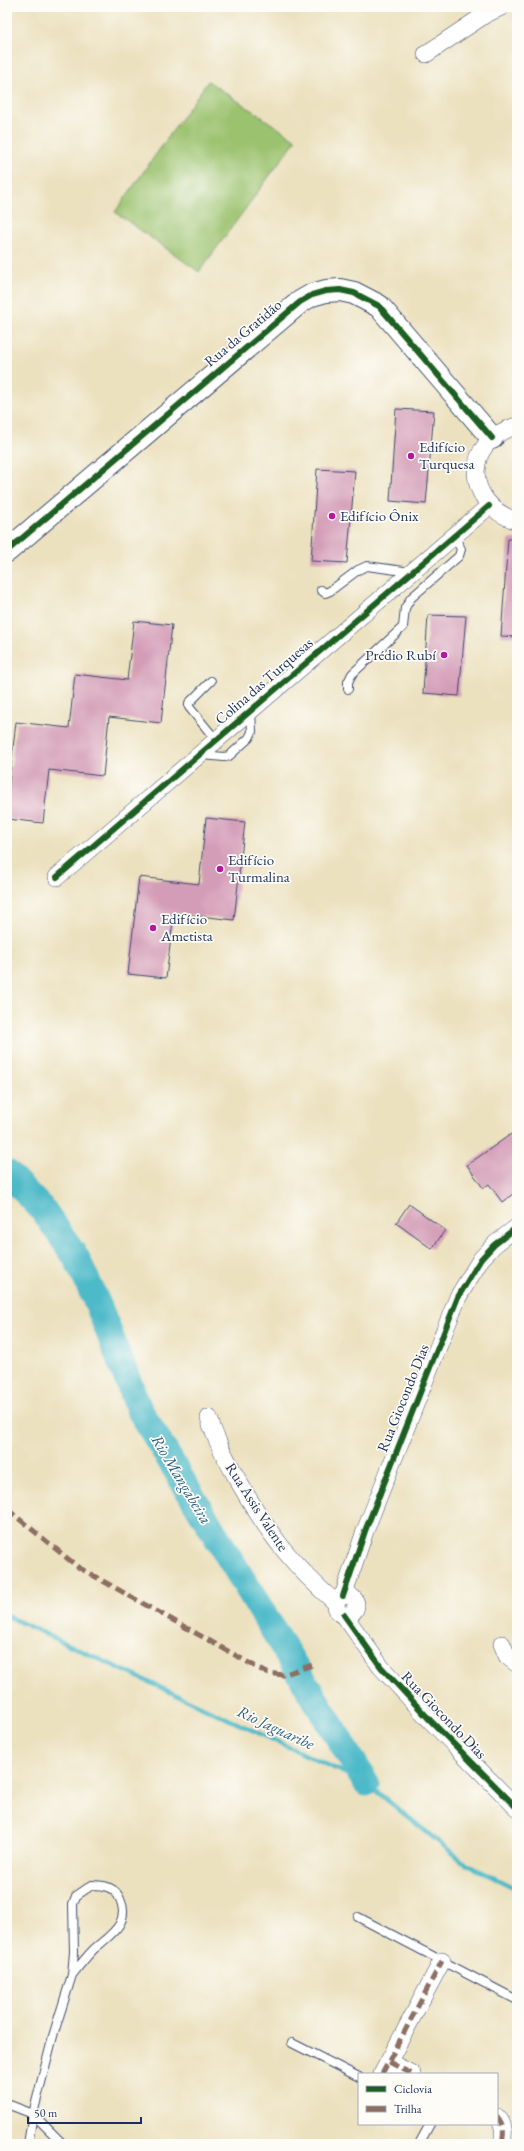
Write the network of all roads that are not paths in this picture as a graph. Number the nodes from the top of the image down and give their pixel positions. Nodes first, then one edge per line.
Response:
1 (501, 7) edge
2 (426, 54) dead end
3 (517, 426) edge
4 (492, 438) junction
5 (489, 506) junction
6 (517, 521) edge
7 (7, 552) edge
8 (419, 576) junction
9 (321, 590) dead end
10 (211, 681) dead end
11 (348, 689) dead end
12 (251, 710) junction
13 (216, 740) junction
14 (199, 754) junction
15 (57, 877) dead end
16 (517, 1227) edge
17 (209, 1418) dead end
18 (347, 1605) junction
19 (502, 1644) dead end
20 (517, 1664) edge
21 (517, 1808) edge
22 (358, 1917) dead end
23 (442, 1961) junction
24 (72, 1975) junction
25 (517, 2000) edge
26 (292, 2043) dead end
27 (386, 2068) edge
28 (408, 2073) edge
29 (358, 2076) edge
30 (7, 2104) edge
31 (33, 2114) junction
32 (498, 2118) edge
33 (429, 2125) edge
34 (28, 2144) edge
35 (63, 2144) edge
36 (419, 2144) edge
37 (502, 2144) edge

1 - 2 street
3 - 4 street
4 - 5 street
4 - 7 street, Rua da Gratidão
5 - 6 street
5 - 8 street, Colina das Turquesas
8 - 9 lane
8 - 11 lane
8 - 12 street, Colina das Turquesas
10 - 13 lane
12 - 13 street, Colina das Turquesas
12 - 14 lane
13 - 14 street, Colina das Turquesas
14 - 15 street, Colina das Turquesas
16 - 18 street, Rua Giocondo Dias
17 - 18 street, Rua Assis Valente
18 - 21 street, Rua Giocondo Dias
19 - 20 street
22 - 23 lane
23 - 25 lane
23 - 27 street
24 - 24 lane
24 - 31 lane
26 - 29 lane
27 - 28 street
30 - 31 lane
31 - 34 lane
31 - 35 lane
32 - 37 street
33 - 36 lane

